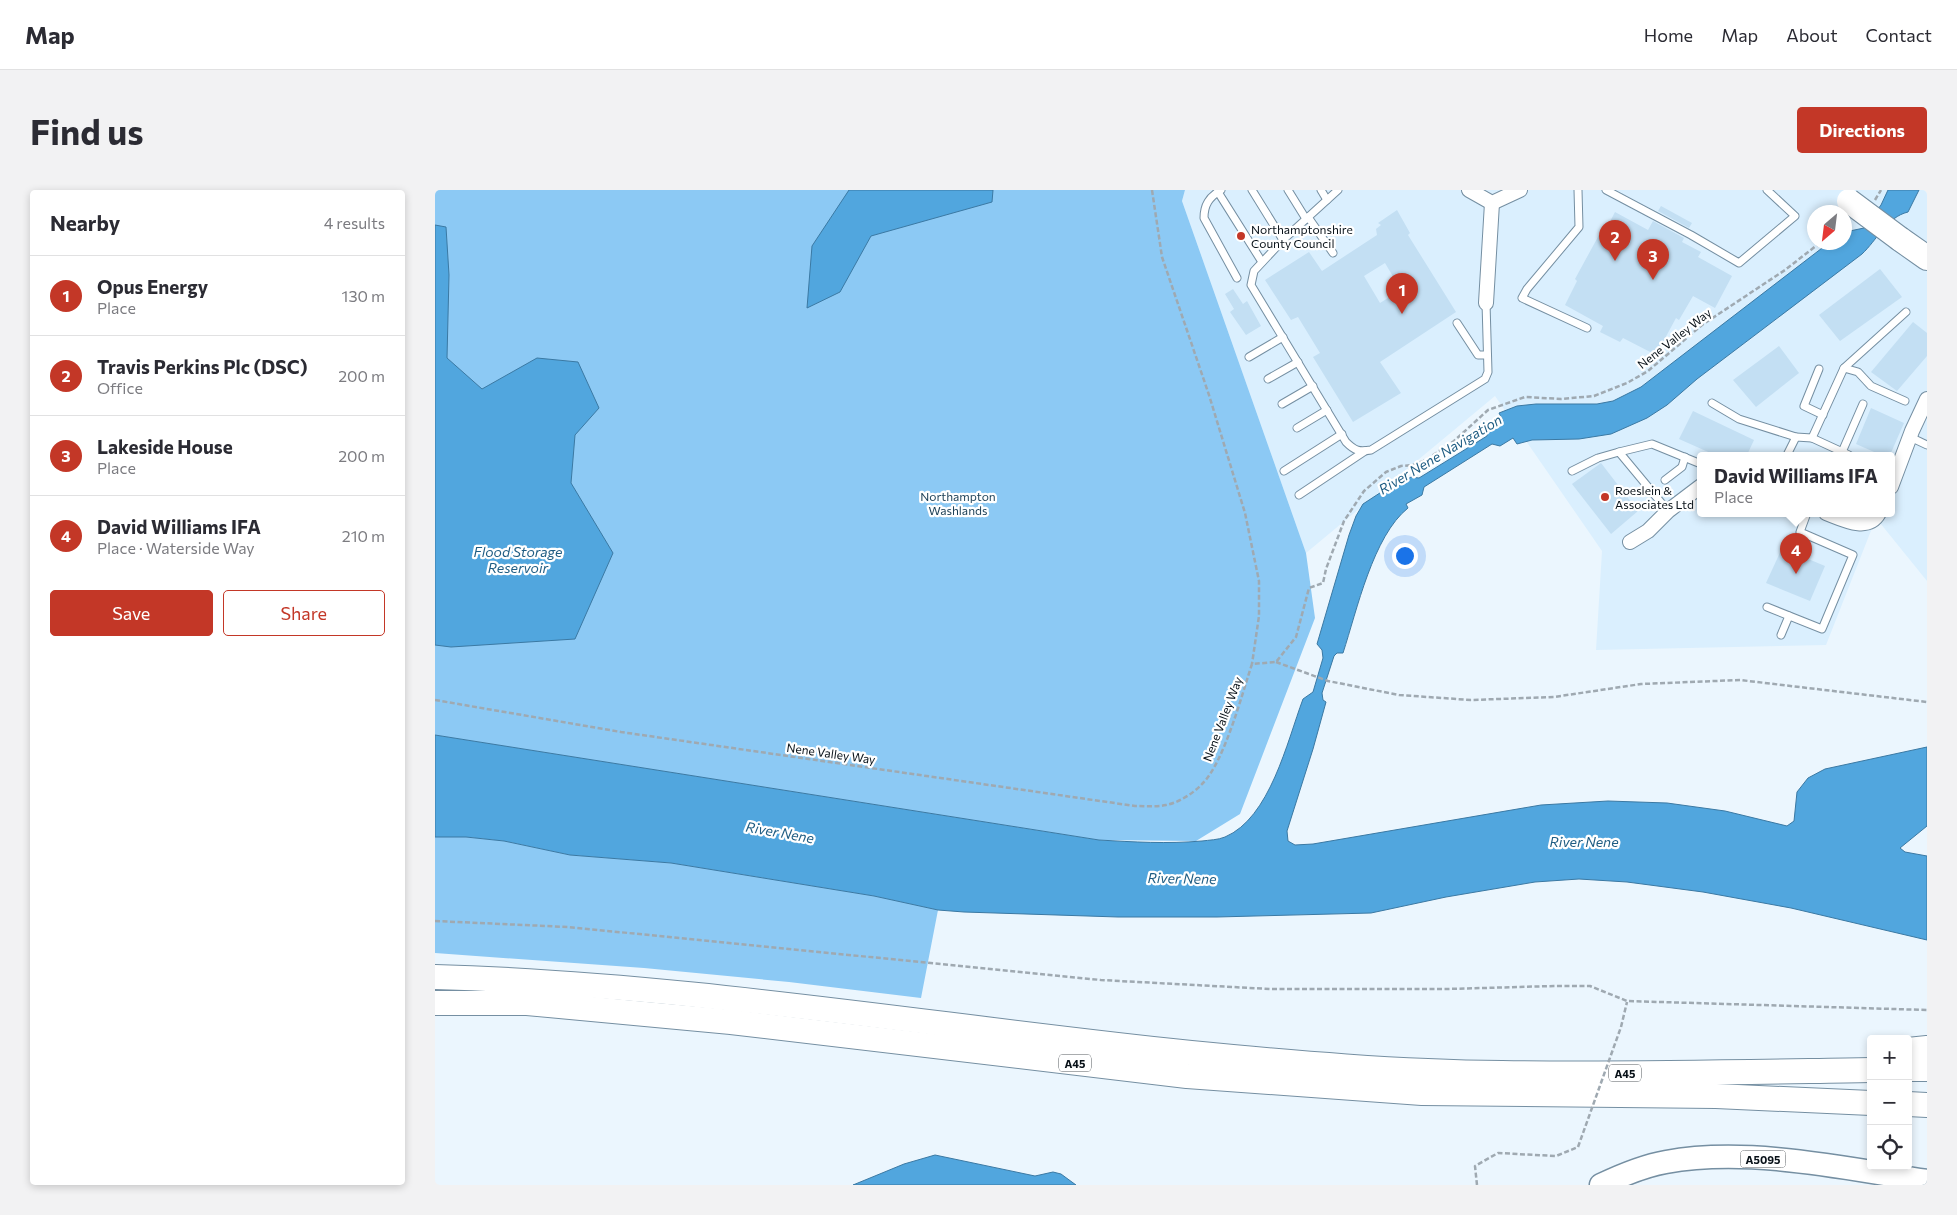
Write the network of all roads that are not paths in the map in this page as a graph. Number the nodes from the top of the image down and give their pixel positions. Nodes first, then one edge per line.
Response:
1 (1252, 190) edge
2 (1288, 190) edge
3 (1321, 190) edge
4 (1338, 190) edge
5 (1469, 190) edge
6 (1519, 190) edge
7 (1578, 190) edge
8 (1606, 190) edge
9 (1767, 190) edge
10 (1219, 191) edge
11 (1843, 195) edge
12 (1327, 200) junction
13 (1492, 203) junction
14 (1307, 218) junction
15 (1283, 240) junction
16 (1333, 253) dead end
17 (1925, 259) edge
18 (1263, 262) junction
19 (1237, 278) dead end
20 (1485, 303) joint
21 (1906, 312) dead end
22 (1457, 322) dead end
23 (1587, 328) dead end
24 (1283, 337) junction
25 (1487, 355) junction
26 (1249, 357) dead end
27 (1298, 362) junction
28 (1845, 368) junction
29 (1819, 369) dead end
30 (1268, 379) dead end
31 (1313, 386) junction
32 (1927, 399) edge
33 (1905, 401) dead end
34 (1712, 403) dead end
35 (1283, 404) dead end
36 (1863, 404) dead end
37 (1327, 410) junction
38 (1823, 415) junction
39 (1297, 428) dead end
40 (1342, 434) junction
41 (1796, 437) junction
42 (1910, 437) junction
43 (1812, 438) junction
44 (1927, 445) edge
45 (1366, 451) junction
46 (1619, 452) junction
47 (1788, 452) edge
48 (1842, 452) edge
49 (1847, 452) edge
50 (1685, 457) junction
51 (1697, 462) edge
52 (1283, 471) dead end
53 (1572, 471) dead end
54 (1895, 472) edge
55 (1665, 480) dead end
56 (1697, 489) edge
57 (1299, 495) dead end
58 (1668, 511) junction
59 (1806, 517) edge
60 (1836, 517) edge
61 (1877, 517) edge
62 (1630, 542) dead end
63 (1767, 607) dead end
64 (1789, 616) junction
65 (1781, 635) dead end
66 (435, 977) edge
67 (435, 1003) edge
68 (1927, 1048) edge
69 (1912, 1050) edge
70 (1867, 1053) edge
71 (1927, 1069) edge
72 (1867, 1070) edge
73 (1912, 1070) edge
74 (1749, 1072) junction
75 (1927, 1091) edge
76 (1912, 1092) edge
77 (1867, 1093) edge
78 (1716, 1096) junction
79 (1867, 1103) edge
80 (1912, 1104) edge
81 (1927, 1105) edge
82 (1927, 1181) edge
83 (1601, 1185) edge

1 - 15 lane
2 - 14 lane
3 - 12 lane
4 - 12 lane
5 - 13 street
6 - 13 street
7 - 23 lane
8 - 9 lane
10 - 18 lane
10 - 19 lane
11 - 17 highway, bridge
12 - 14 lane
13 - 20 street
14 - 15 lane
14 - 16 lane
15 - 18 lane
18 - 24 lane
20 - 25 lane
21 - 28 lane
22 - 25 lane
24 - 26 lane
24 - 27 lane
25 - 45 lane
27 - 30 lane
27 - 31 lane
28 - 33 lane
28 - 38 lane
29 - 38 lane
31 - 35 lane
31 - 37 lane
32 - 42 street
34 - 41 lane
36 - 49 lane
37 - 39 lane
37 - 40 lane
38 - 43 lane
40 - 45 lane
40 - 52 lane
41 - 43 lane
41 - 47 lane
42 - 44 lane
42 - 54 street
43 - 48 lane
45 - 57 lane
46 - 50 lane
46 - 53 lane
46 - 58 lane
50 - 51 lane
50 - 55 lane
56 - 58 street
58 - 62 street
59 - 64 lane
60 - 61 street
63 - 64 lane
64 - 65 lane
66 - 74 highway, A45
67 - 78 highway, A45
68 - 69 highway
70 - 74 highway
71 - 73 highway
72 - 74 highway, A45
75 - 76 highway
77 - 78 highway, A45
78 - 79 highway
80 - 81 highway
82 - 83 main road, A5095

